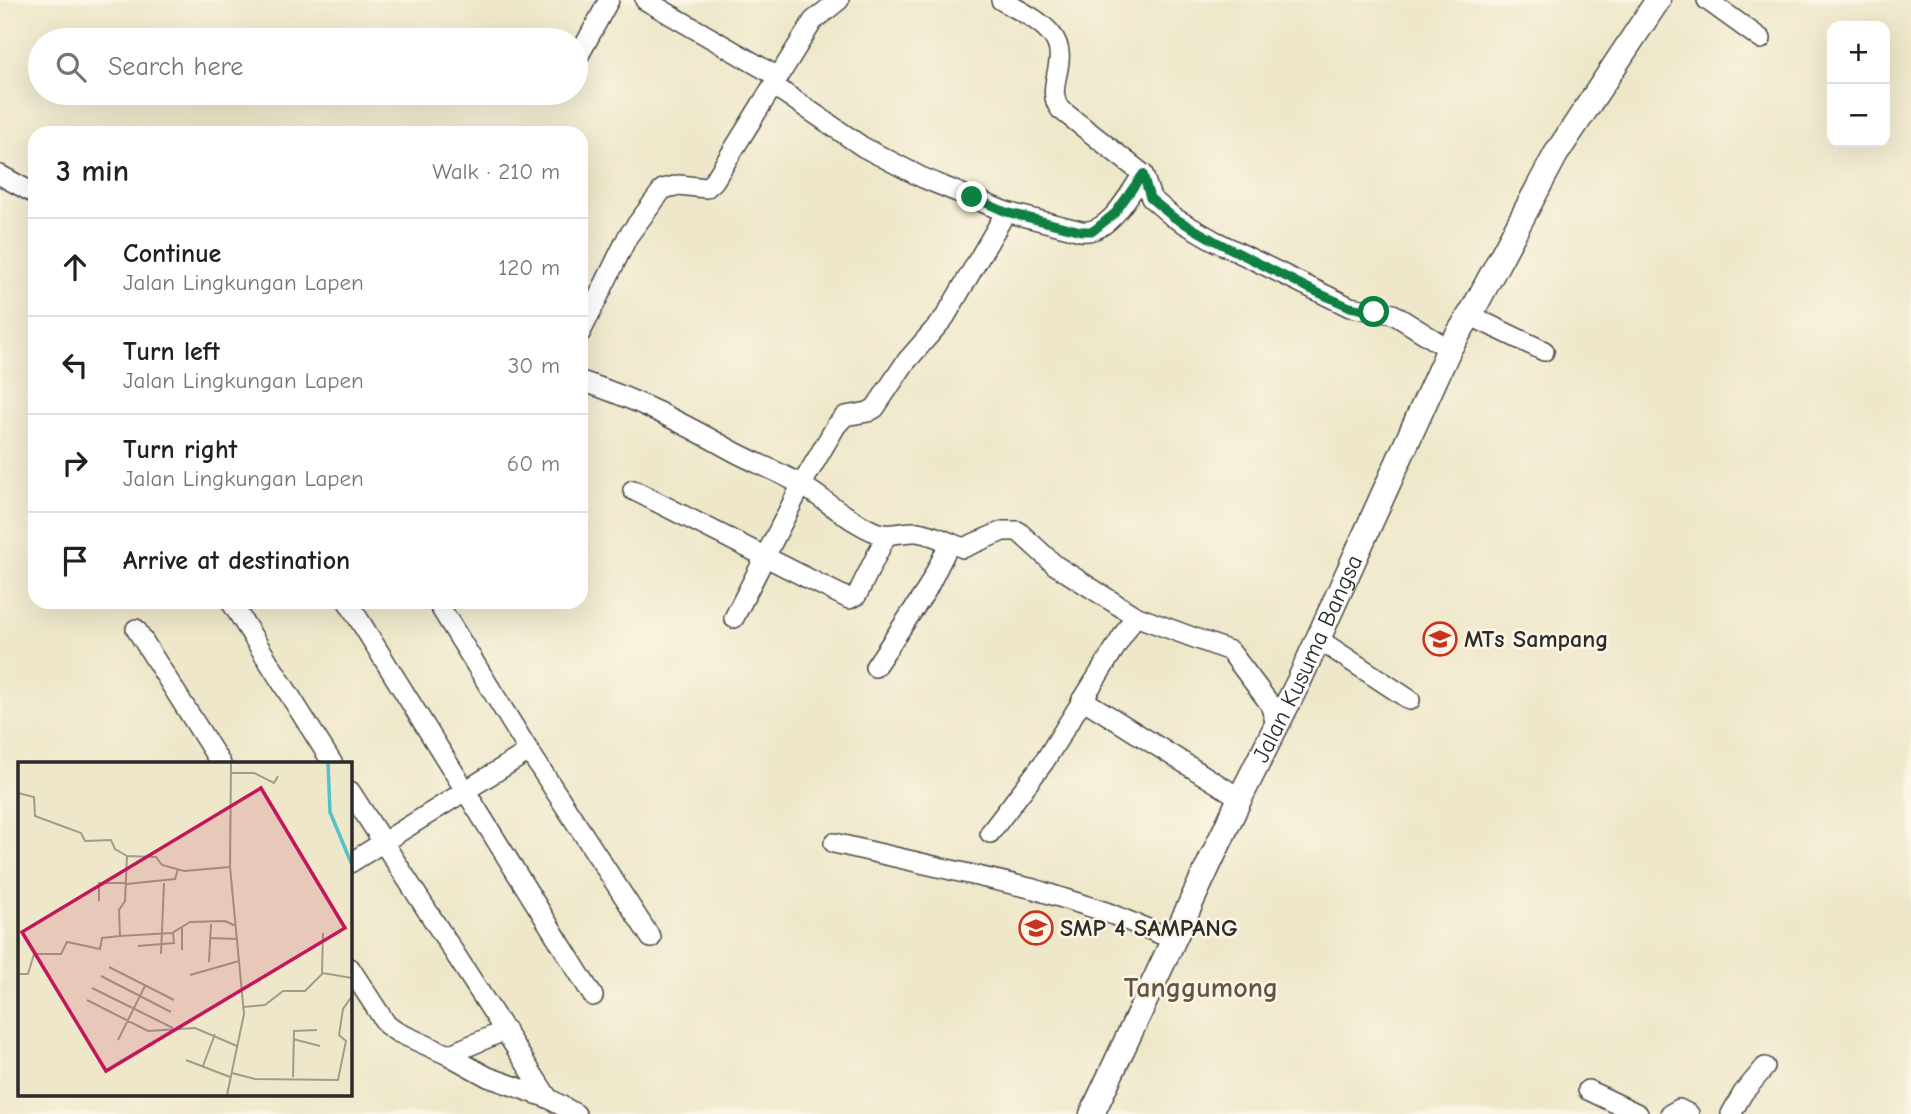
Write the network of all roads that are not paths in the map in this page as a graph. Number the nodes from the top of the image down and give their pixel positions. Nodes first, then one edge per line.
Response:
1 (610, 0) edge
2 (645, 0) edge
3 (839, 0) edge
4 (1001, 0) edge
5 (1658, 0) edge
6 (1707, 0) edge
7 (588, 39) edge
8 (1761, 40) dead end
9 (776, 82) junction
10 (1143, 174) junction
11 (0, 175) edge
12 (28, 190) edge
13 (1006, 212) junction
14 (1469, 315) junction
15 (588, 318) edge
16 (1449, 349) junction
17 (1544, 351) dead end
18 (588, 382) edge
19 (802, 484) junction
20 (633, 490) dead end
21 (886, 536) junction
22 (950, 543) junction
23 (766, 556) junction
24 (235, 609) edge
25 (352, 609) edge
26 (441, 609) edge
27 (1135, 616) junction
28 (734, 618) dead end
29 (136, 629) dead end
30 (1318, 639) junction
31 (875, 667) dead end
32 (1082, 699) junction
33 (1410, 700) dead end
34 (1276, 724) junction
35 (529, 751) junction
36 (220, 762) edge
37 (332, 762) edge
38 (466, 790) junction
39 (352, 794) edge
40 (1240, 798) junction
41 (990, 833) dead end
42 (382, 842) junction
43 (834, 843) dead end
44 (352, 862) edge
45 (652, 938) dead end
46 (1175, 940) junction
47 (352, 971) edge
48 (593, 996) dead end
49 (506, 1030) junction
50 (448, 1055) junction
51 (1765, 1067) dead end
52 (1588, 1090) dead end
53 (548, 1098) junction
54 (576, 1114) edge
55 (1092, 1114) edge
56 (1638, 1114) edge
57 (1670, 1114) edge
58 (1689, 1114) edge
59 (1731, 1114) edge

1 - 7 street
2 - 9 street
3 - 9 street
4 - 10 street
5 - 14 main road, Jalan Kusuma Bangsa
6 - 8 street
9 - 13 street
9 - 15 street
10 - 13 street
10 - 16 street
11 - 12 street
13 - 19 street
14 - 16 main road, Jalan Kusuma Bangsa
14 - 17 street
16 - 30 main road, Jalan Kusuma Bangsa
18 - 19 street
19 - 21 street
19 - 23 street
20 - 23 street
21 - 22 street
21 - 23 street
22 - 27 street
22 - 31 street
23 - 28 street
24 - 37 street
25 - 38 street
26 - 35 street
27 - 32 street
27 - 34 street
29 - 36 street
30 - 33 street
30 - 34 main road, Jalan Kusuma Bangsa
32 - 40 street
32 - 41 street
34 - 40 main road, Jalan Kusuma Bangsa
35 - 38 street
35 - 45 street
38 - 42 street
38 - 48 street
39 - 42 street
40 - 46 main road, Jalan Kusuma Bangsa
42 - 44 street
42 - 49 street
43 - 46 street
46 - 55 main road, Jalan Kusuma Bangsa
47 - 50 street
49 - 50 street
49 - 53 street
50 - 53 street
51 - 59 street
52 - 56 street
53 - 54 street
57 - 58 street

